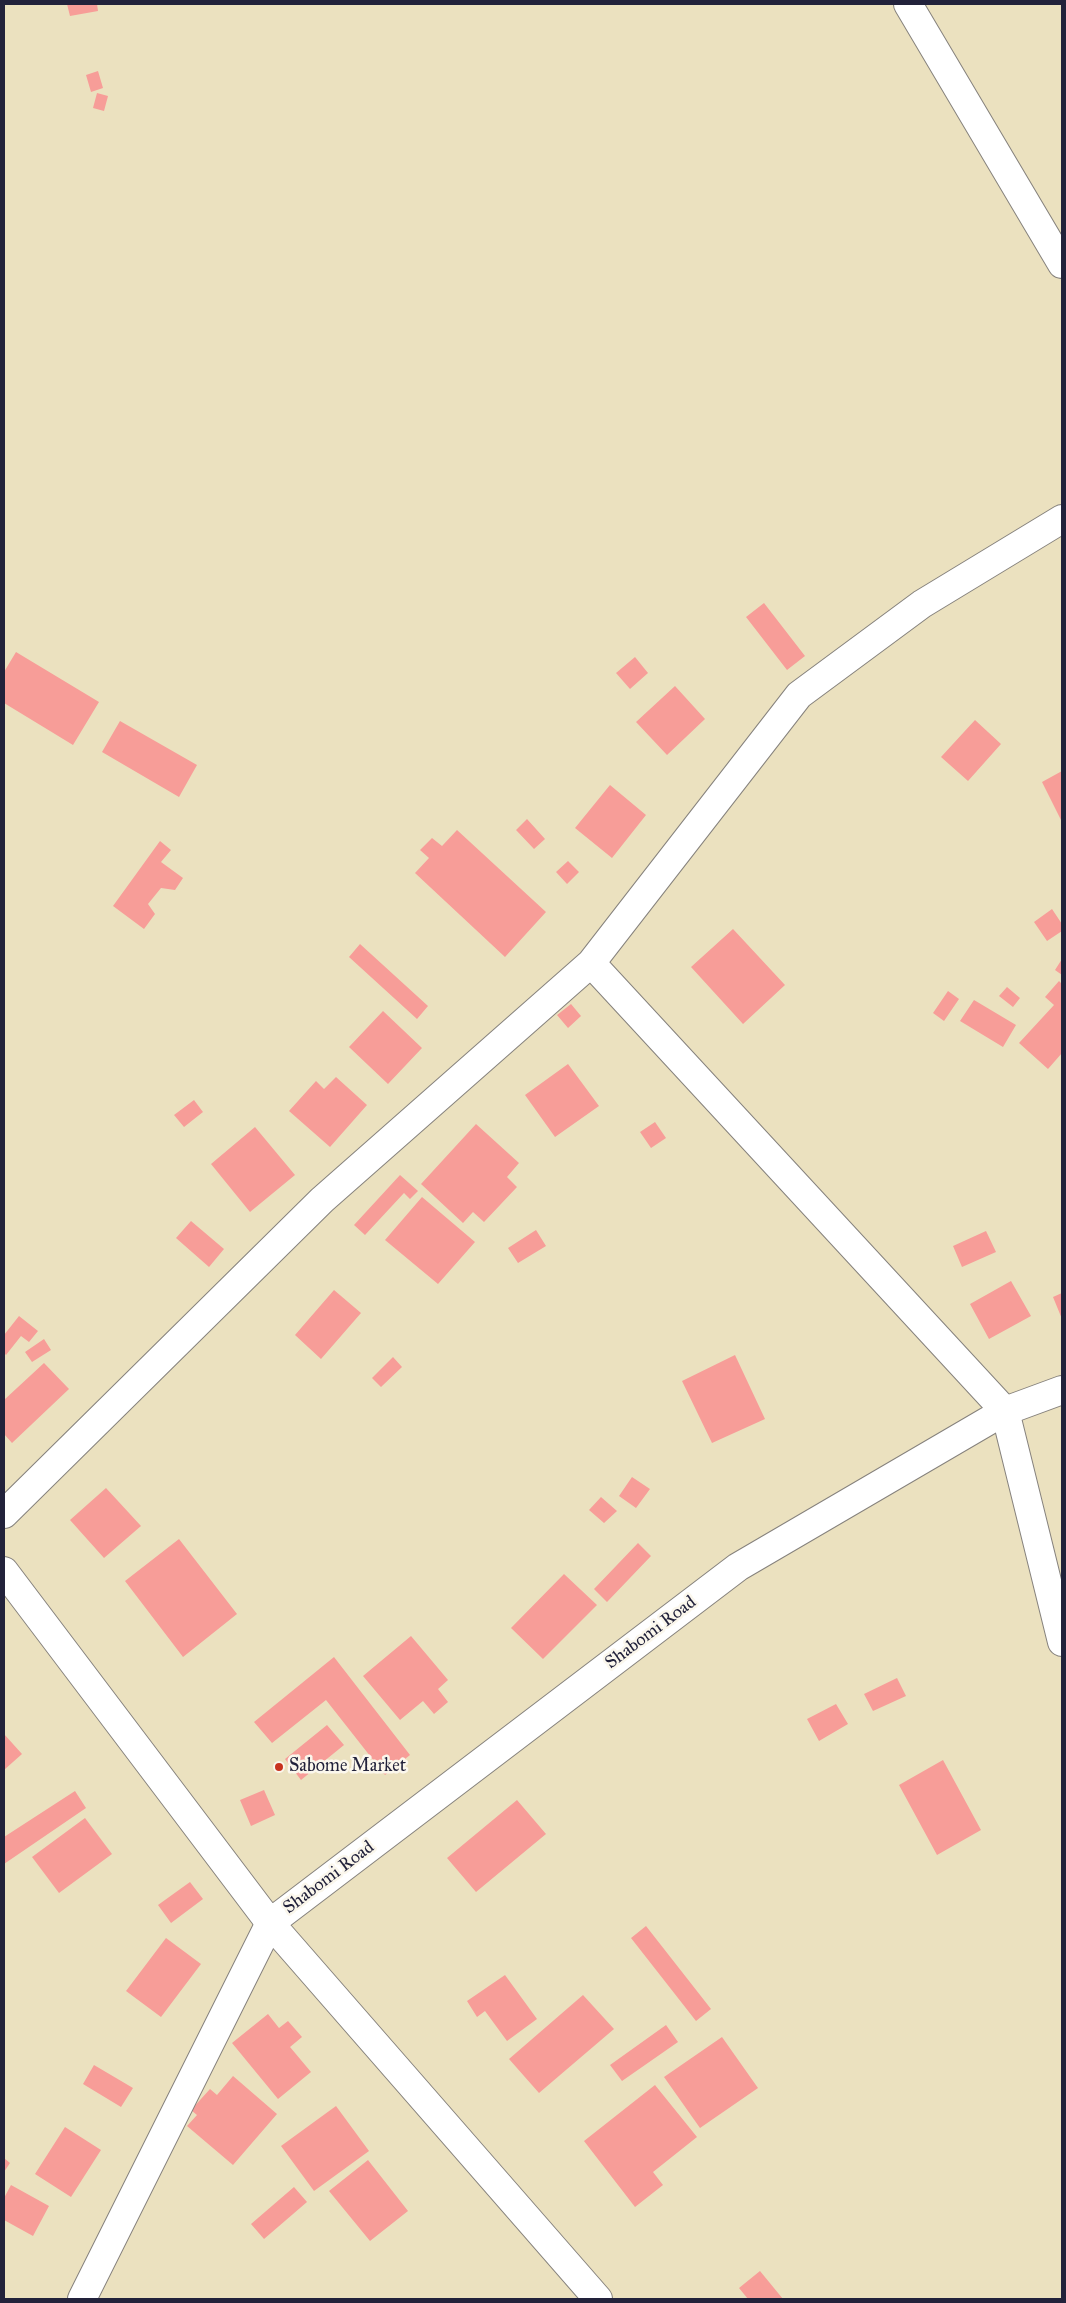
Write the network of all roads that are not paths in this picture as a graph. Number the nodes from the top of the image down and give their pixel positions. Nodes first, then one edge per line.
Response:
1 (908, 4) edge
2 (1062, 264) edge
3 (1062, 520) edge
4 (591, 963) junction
5 (1062, 1390) edge
6 (1005, 1411) junction
7 (4, 1514) edge
8 (4, 1571) edge
9 (1062, 1642) edge
10 (270, 1923) junction
11 (594, 2297) edge
12 (82, 2299) edge

1 - 2 street
3 - 4 street
4 - 6 street
4 - 7 street
5 - 6 street, Shabomi Road
6 - 9 street
6 - 10 street, Shabomi Road
8 - 10 street
10 - 11 street
10 - 12 street

